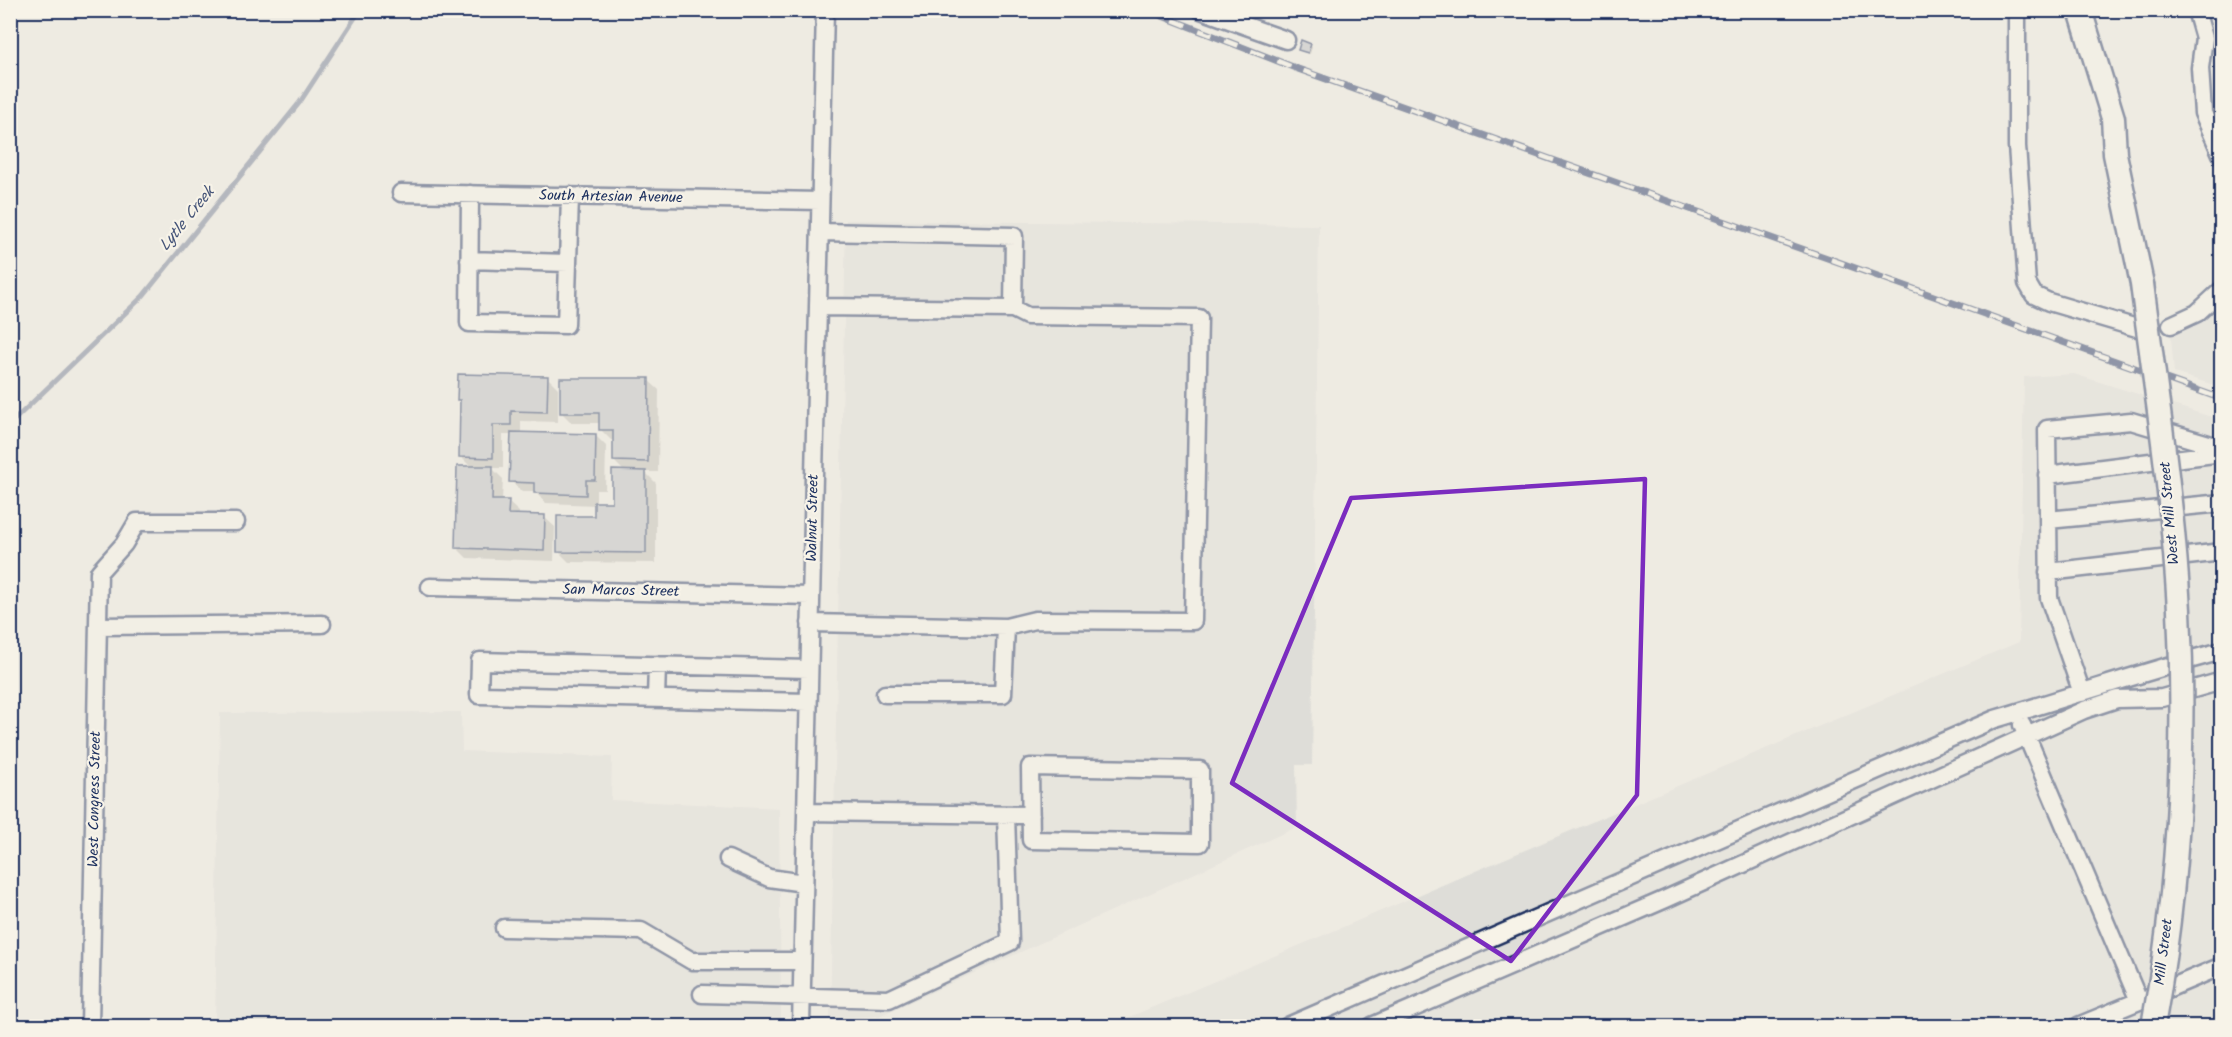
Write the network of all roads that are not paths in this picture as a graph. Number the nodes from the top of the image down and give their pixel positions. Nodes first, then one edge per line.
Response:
1 (825, 10) edge
2 (1201, 10) edge
3 (2017, 10) edge
4 (2196, 10) edge
5 (2078, 11) edge
6 (1286, 40) dead end
7 (2222, 156) edge
8 (401, 193) dead end
9 (470, 194) junction
10 (570, 196) junction
11 (820, 201) junction
12 (820, 232) junction
13 (469, 260) junction
14 (568, 263) junction
15 (2222, 290) edge
16 (818, 307) junction
17 (1012, 309) junction
18 (2171, 325) dead end
19 (2137, 328) dead end
20 (2222, 448) edge
21 (2222, 453) edge
22 (2047, 475) junction
23 (2222, 503) edge
24 (2048, 520) junction
25 (236, 522) dead end
26 (2222, 552) edge
27 (2048, 572) junction
28 (430, 587) dead end
29 (811, 596) junction
30 (810, 623) junction
31 (322, 624) dead end
32 (98, 626) junction
33 (1006, 627) junction
34 (2222, 651) edge
35 (657, 665) junction
36 (809, 669) junction
37 (2222, 681) edge
38 (2082, 693) junction
39 (885, 694) dead end
40 (656, 699) junction
41 (808, 702) junction
42 (2017, 713) junction
43 (2026, 734) junction
44 (806, 812) junction
45 (1006, 815) junction
46 (1031, 815) junction
47 (728, 859) dead end
48 (2173, 877) joint
49 (804, 883) junction
50 (504, 928) dead end
51 (802, 961) junction
52 (2222, 966) edge
53 (702, 994) dead end
54 (801, 997) junction
55 (2139, 1001) junction
56 (90, 1026) edge
57 (801, 1026) edge
58 (1288, 1026) edge
59 (1372, 1026) edge
60 (2078, 1026) edge
61 (2153, 1026) edge

1 - 11 street, Walnut Street
2 - 6 street
3 - 19 street
4 - 7 street
5 - 48 main road, West Mill Street, bridge
8 - 9 street, South Artesian Avenue
9 - 10 street, South Artesian Avenue
9 - 13 street
10 - 11 street, South Artesian Avenue
10 - 14 street
11 - 12 street, Walnut Street
12 - 16 street, Walnut Street
12 - 17 street
13 - 14 street
13 - 14 street
15 - 18 street
16 - 17 street
16 - 29 street, Walnut Street
17 - 33 street
20 - 22 street
21 - 22 street
22 - 24 street
23 - 24 street
24 - 27 street
25 - 32 street, West Congress Street
26 - 27 street
27 - 38 street
28 - 29 street, San Marcos Street
29 - 30 street, Walnut Street
30 - 33 street
30 - 36 street, Walnut Street
31 - 32 street
32 - 56 street, West Congress Street
33 - 39 street
34 - 38 street
35 - 36 street
35 - 40 street
35 - 40 street
36 - 41 street, Walnut Street
37 - 43 street
38 - 42 street
40 - 41 street
41 - 44 street, Walnut Street
42 - 43 street
42 - 58 street
43 - 55 street
43 - 59 street
44 - 45 street
44 - 49 street, Walnut Street
45 - 46 street
45 - 54 street
46 - 46 street
47 - 49 street
48 - 61 main road, Mill Street, bridge
49 - 51 street, Walnut Street
50 - 51 street
51 - 54 street, Walnut Street
52 - 55 street
53 - 54 street
54 - 57 street, Walnut Street
55 - 60 street

